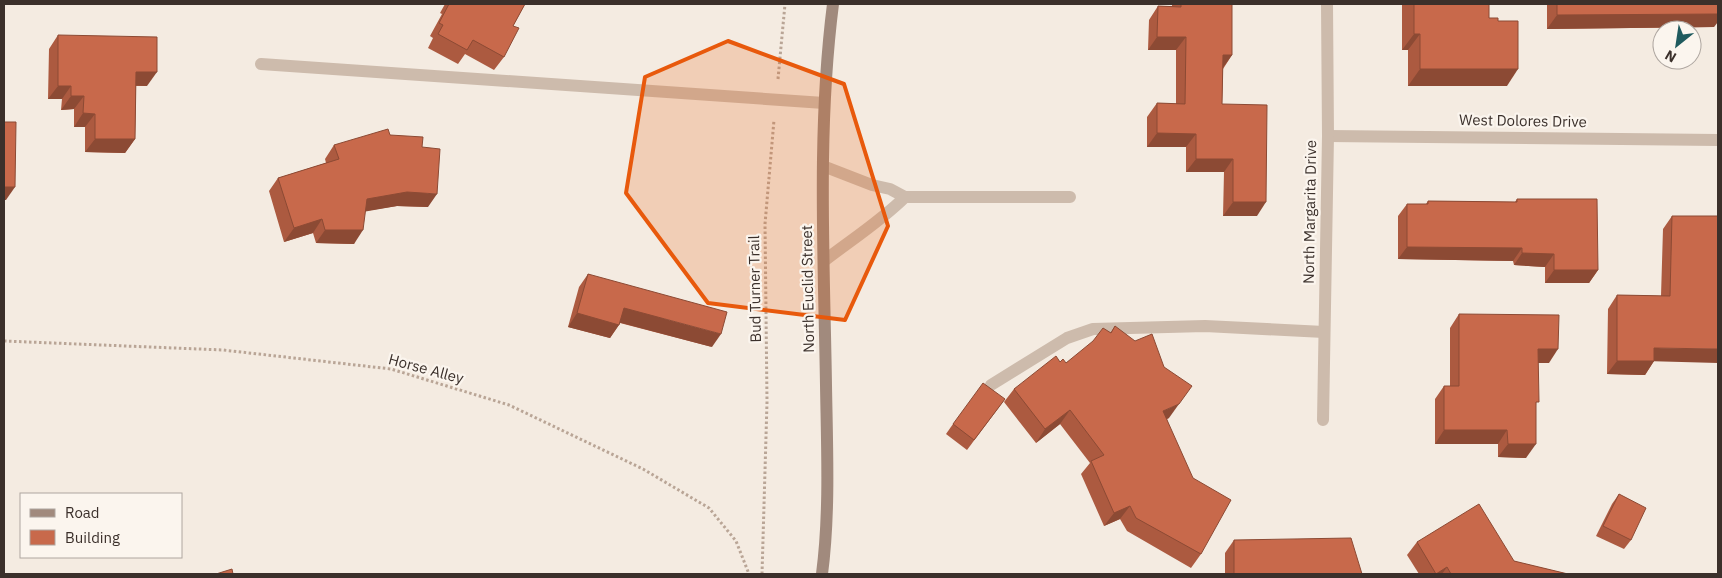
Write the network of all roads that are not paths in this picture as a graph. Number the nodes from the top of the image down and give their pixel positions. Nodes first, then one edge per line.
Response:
1 (833, 4) edge
2 (1327, 4) edge
3 (261, 64) dead end
4 (824, 103) junction
5 (1328, 136) junction
6 (1718, 140) edge
7 (823, 166) junction
8 (905, 197) junction
9 (1070, 197) dead end
10 (824, 261) junction
11 (1324, 332) junction
12 (991, 385) dead end
13 (1322, 420) dead end
14 (822, 574) edge

1 - 4 main road, North Euclid Street
2 - 5 street, North Margarita Drive
3 - 4 street
4 - 7 main road, North Euclid Street
5 - 6 street, West Dolores Drive
5 - 11 street, North Margarita Drive
7 - 8 street
7 - 10 main road, North Euclid Street
8 - 9 street
8 - 10 street
10 - 14 main road, North Euclid Street
11 - 12 street
11 - 13 street, North Margarita Drive

